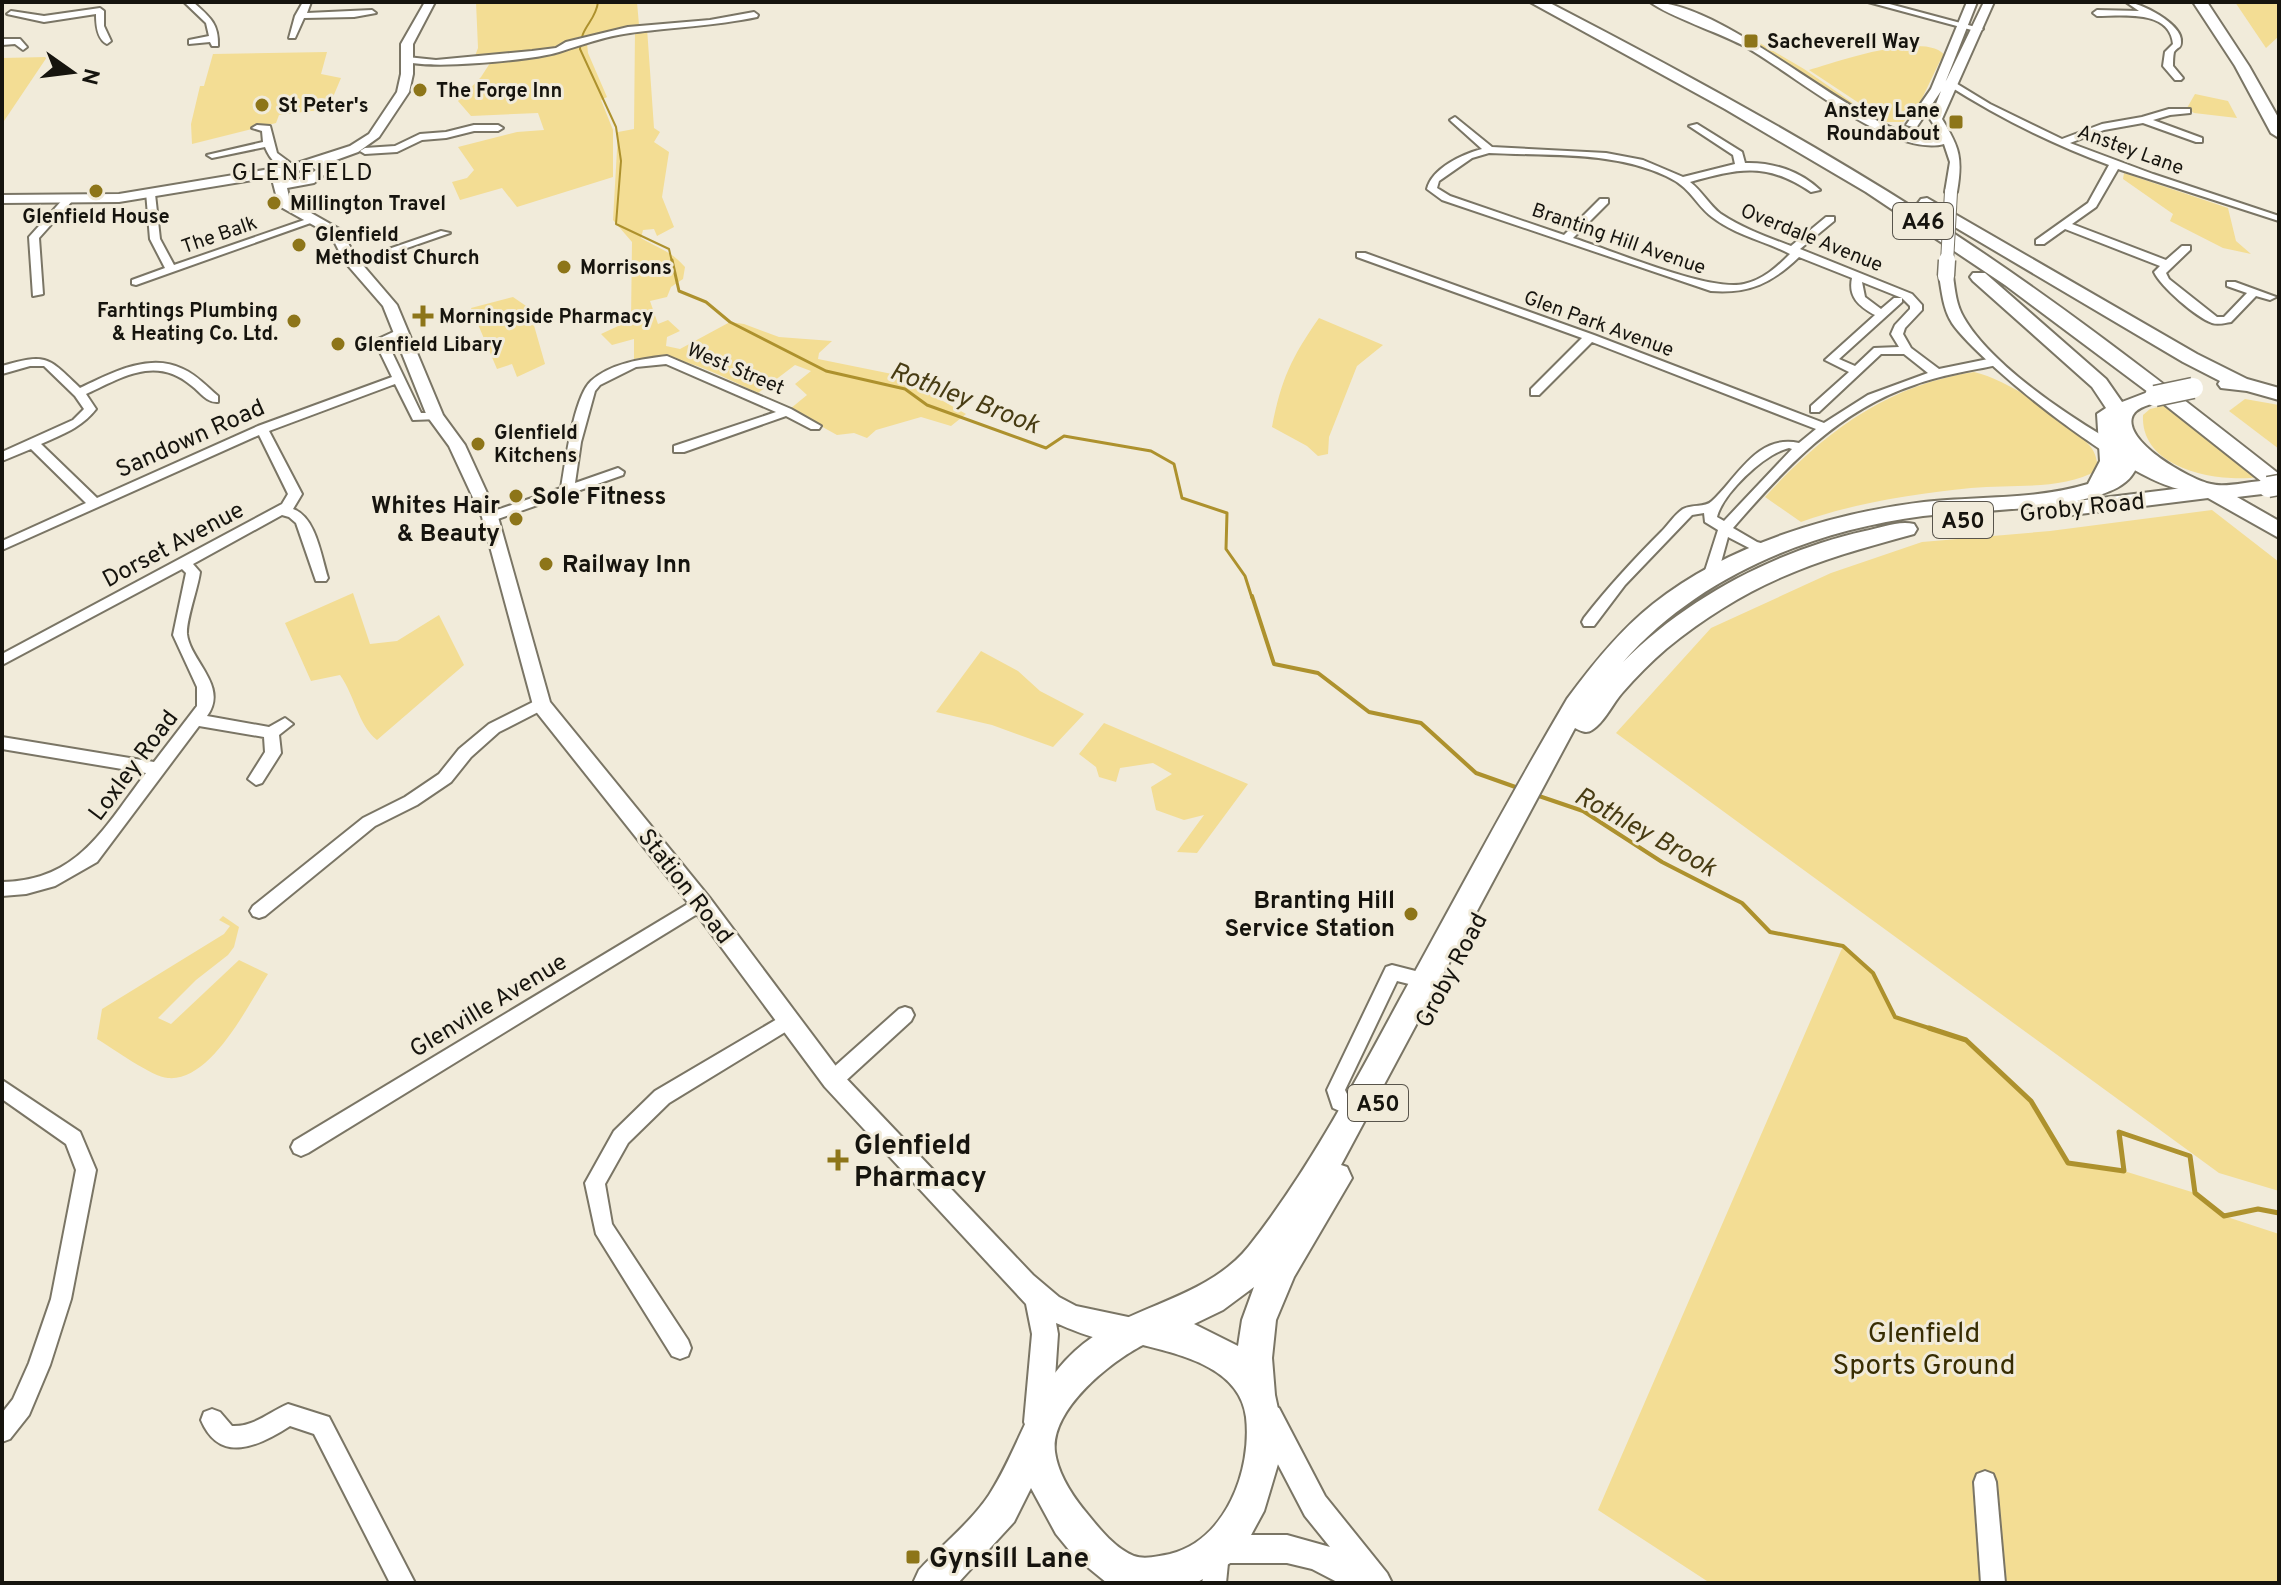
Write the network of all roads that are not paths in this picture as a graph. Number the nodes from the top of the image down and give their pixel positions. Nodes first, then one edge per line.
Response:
1 (31, 2) edge
2 (188, 2) edge
3 (307, 2) edge
4 (430, 2) edge
5 (1537, 2) edge
6 (1552, 2) edge
7 (1655, 2) edge
8 (1872, 2) edge
9 (1972, 2) edge
10 (1989, 2) edge
11 (2130, 2) edge
12 (2200, 2) edge
13 (2214, 2) edge
14 (372, 13) dead end
15 (2097, 13) dead end
16 (2146, 14) junction
17 (754, 15) dead end
18 (6, 16) edge
19 (299, 16) junction
20 (1963, 25) junction
21 (1979, 29) junction
22 (292, 36) dead end
23 (107, 41) dead end
24 (2, 42) edge
25 (192, 42) dead end
26 (23, 47) dead end
27 (407, 60) junction
28 (436, 63) junction
29 (2156, 73) dead end
30 (407, 74) junction
31 (1949, 82) junction
32 (1943, 98) junction
33 (1979, 103) junction
34 (1745, 104) junction
35 (2279, 104) edge
36 (2187, 111) dead end
37 (1863, 117) junction
38 (1455, 120) dead end
39 (2144, 120) junction
40 (1911, 125) junction
41 (1694, 126) dead end
42 (257, 128) dead end
43 (498, 128) dead end
44 (2279, 133) edge
45 (1946, 134) junction
46 (2195, 136) dead end
47 (373, 137) junction
48 (1790, 141) junction
49 (1917, 141) junction
50 (2061, 143) junction
51 (267, 144) junction
52 (1489, 150) junction
53 (365, 151) junction
54 (212, 155) dead end
55 (339, 156) junction
56 (1740, 164) junction
57 (2115, 164) junction
58 (316, 169) junction
59 (1952, 175) junction
60 (286, 180) junction
61 (1434, 180) joint
62 (1682, 181) junction
63 (1815, 190) dead end
64 (150, 194) junction
65 (2, 199) edge
66 (69, 199) junction
67 (1604, 201) dead end
68 (1830, 219) dead end
69 (2276, 219) dead end
70 (314, 220) junction
71 (2066, 226) junction
72 (445, 233) dead end
73 (1565, 240) junction
74 (2040, 242) dead end
75 (2186, 248) dead end
76 (1794, 252) junction
77 (1361, 255) dead end
78 (354, 263) junction
79 (2169, 265) junction
80 (169, 266) dead end
81 (1859, 275) junction
82 (136, 282) dead end
83 (2231, 284) dead end
84 (2254, 292) junction
85 (37, 294) dead end
86 (2270, 297) dead end
87 (1898, 300) dead end
88 (1882, 314) junction
89 (402, 332) junction
90 (1590, 337) junction
91 (1907, 350) junction
92 (1993, 362) junction
93 (2, 370) edge
94 (1855, 370) junction
95 (1936, 373) junction
96 (398, 379) junction
97 (2246, 385) junction
98 (2279, 385) edge
99 (1535, 392) dead end
100 (79, 393) junction
101 (2279, 394) edge
102 (214, 399) dead end
103 (2052, 407) junction
104 (1815, 409) dead end
105 (787, 412) junction
106 (2115, 412) junction
107 (435, 416) junction
108 (815, 426) dead end
109 (1823, 427) junction
110 (262, 429) junction
111 (33, 443) junction
112 (1801, 447) junction
113 (2122, 448) junction
114 (679, 449) dead end
115 (2, 457) edge
116 (2279, 467) edge
117 (618, 472) dead end
118 (2275, 486) edge
119 (567, 490) junction
120 (2208, 491) junction
121 (94, 503) junction
122 (1715, 507) junction
123 (281, 511) junction
124 (490, 517) junction
125 (1727, 529) junction
126 (2279, 531) edge
127 (2, 546) edge
128 (1770, 550) junction
129 (184, 563) junction
130 (321, 578) dead end
131 (1723, 580) junction
132 (1589, 622) dead end
133 (2, 660) edge
134 (541, 704) junction
135 (197, 720) junction
136 (2, 743) edge
137 (159, 769) junction
138 (256, 779) dead end
139 (1525, 816) junction
140 (2, 889) edge
141 (701, 903) junction
142 (259, 911) dead end
143 (905, 1015) dead end
144 (789, 1020) junction
145 (833, 1080) junction
146 (2, 1088) edge
147 (301, 1147) dead end
148 (1038, 1299) junction
149 (1141, 1330) junction
150 (680, 1348) dead end
151 (1258, 1398) junction
152 (212, 1420) dead end
153 (2, 1431) edge
154 (1037, 1437) junction
155 (1985, 1482) dead end
156 (1217, 1561) edge
157 (1130, 1580) edge
158 (403, 1583) edge
159 (932, 1583) edge
160 (1370, 1583) edge
161 (1377, 1583) edge
162 (1993, 1583) edge

1 - 18 street
2 - 25 street
3 - 19 street
4 - 27 street
5 - 48 highway, A46
6 - 34 highway, A46
7 - 37 street
8 - 20 street
9 - 20 street
10 - 21 street
11 - 16 street
12 - 44 highway
13 - 35 highway
14 - 19 street
15 - 16 street
16 - 29 street
17 - 28 street
18 - 23 street
19 - 22 street
20 - 21 street
20 - 40 street
21 - 31 street
24 - 26 street
27 - 28 street
27 - 30 street
28 - 30 street
30 - 47 street
31 - 32 street
31 - 33 street, Anstey Lane
32 - 33 street, Anstey Lane
32 - 45 street
33 - 50 street, Anstey Lane
34 - 97 highway
34 - 116 highway, A46
36 - 39 street
37 - 40 street
37 - 49 street
38 - 52 street
39 - 46 street
39 - 50 street
40 - 45 street
40 - 49 street
41 - 56 street
42 - 51 street
43 - 53 street
45 - 49 street
45 - 59 street
47 - 53 street
47 - 55 street
48 - 106 highway
48 - 118 highway, A46
49 - 59 street
50 - 57 street, Anstey Lane
51 - 54 street
51 - 60 street
52 - 61 street, Overdale Avenue
52 - 62 street, Overdale Avenue
53 - 55 street
53 - 58 street
55 - 58 street
56 - 62 street
56 - 63 street
57 - 69 street, Anstey Lane
57 - 71 street
58 - 60 street
59 - 92 street, bridge
60 - 64 street
60 - 70 street, Station Road
61 - 73 street, Branting Hill Avenue
62 - 76 street, Overdale Avenue
64 - 66 street
64 - 80 street
65 - 66 street
66 - 85 street
67 - 73 street
68 - 76 street, Branting Hill Avenue
70 - 78 street, Station Road
70 - 82 street, The Balk
71 - 74 street
71 - 79 street
72 - 78 street
73 - 76 street, Branting Hill Avenue
75 - 79 street
76 - 81 street, Overdale Avenue
77 - 90 street, Glen Park Avenue
78 - 89 street, Station Road
79 - 84 street
81 - 88 street
81 - 91 street, Overdale Avenue
83 - 84 street
84 - 86 street
87 - 88 street
88 - 94 street
89 - 96 street, Station Road
89 - 107 street, Station Road
90 - 99 street
90 - 109 street, Glen Park Avenue
91 - 94 street
91 - 95 street
92 - 95 street
92 - 103 street
93 - 100 street
94 - 104 street
95 - 109 street
96 - 107 street, Station Road
96 - 110 street, Sandown Road
97 - 98 highway
97 - 101 highway
97 - 106 highway, bridge
100 - 102 street
100 - 111 street
103 - 106 street
103 - 113 street
105 - 108 street, West Street
105 - 114 street, West Street
105 - 119 street, West Street
106 - 113 highway
107 - 124 street, Station Road
109 - 112 street
110 - 121 street, Sandown Road
110 - 123 street, Dorset Avenue
111 - 115 street
111 - 121 street
112 - 122 street
112 - 125 street
113 - 120 highway
113 - 128 highway, Groby Road / A50
117 - 119 street
118 - 120 highway, Groby Road
119 - 124 street
120 - 126 highway
120 - 131 highway, Groby Road / A50
121 - 127 street, Sandown Road
122 - 125 street
122 - 132 street
123 - 129 street, Dorset Avenue
123 - 130 street
124 - 134 street, Station Road
125 - 128 street
125 - 131 street
125 - 131 street
128 - 131 highway, Groby Road / A50
129 - 133 street, Dorset Avenue
129 - 135 street, Loxley Road
131 - 139 highway, Groby Road / A50
134 - 141 street, Station Road
134 - 142 street
135 - 137 street, Loxley Road
135 - 138 street
136 - 137 street
137 - 140 street, Loxley Road
139 - 149 highway, Groby Road / A50
139 - 151 highway, Groby Road / A50
141 - 144 street, Station Road
141 - 147 street, Glenville Avenue
143 - 145 street
144 - 145 street, Station Road
144 - 150 street
145 - 148 street, Station Road
146 - 153 street
148 - 149 street, Station Road
148 - 154 street
149 - 151 highway
149 - 154 highway, A50
151 - 156 highway, A50
151 - 161 street
152 - 158 street
154 - 157 highway, A50
154 - 159 highway, A50
155 - 162 street
156 - 157 highway, A50
156 - 160 street

